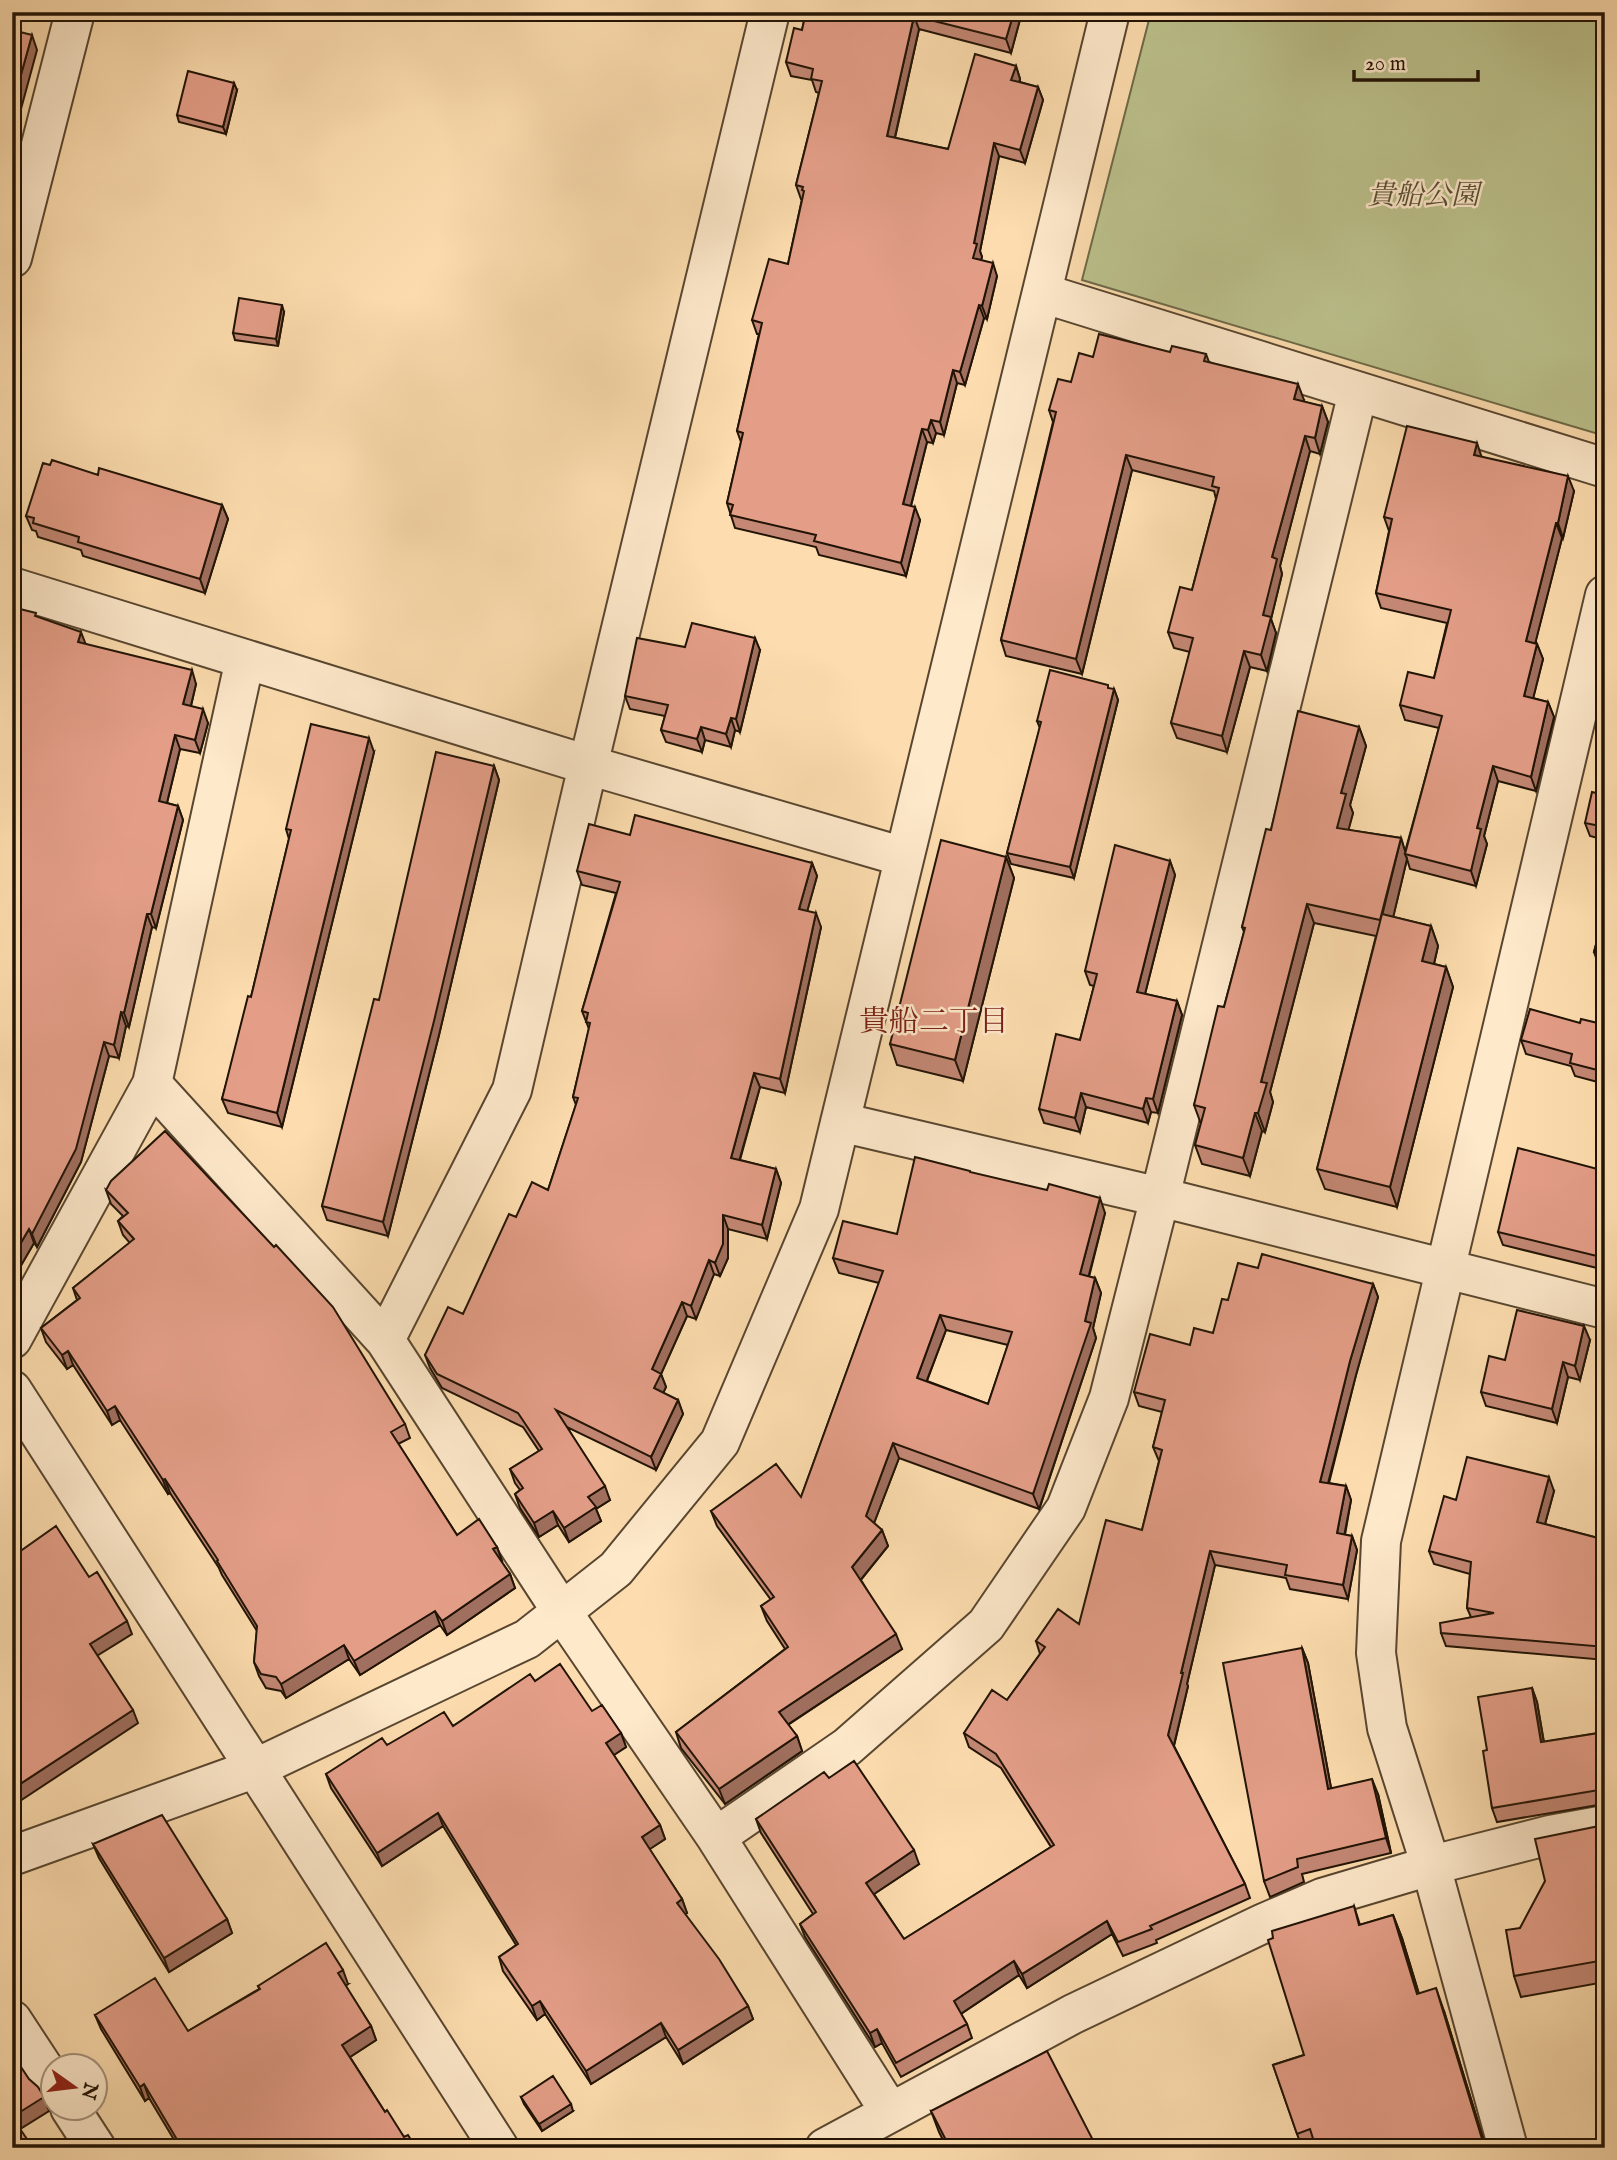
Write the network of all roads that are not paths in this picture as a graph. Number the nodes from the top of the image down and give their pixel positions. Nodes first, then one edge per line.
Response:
1 (75, 12) edge
2 (770, 12) edge
3 (1110, 12) edge
4 (12, 258) edge
5 (1042, 293) junction
6 (1358, 392) junction
7 (1605, 468) edge
8 (12, 587) edge
9 (1605, 595) edge
10 (245, 659) junction
11 (588, 765) junction
12 (904, 858) junction
13 (152, 1084) junction
14 (840, 1122) junction
15 (1160, 1197) junction
16 (1445, 1270) junction
17 (1605, 1309) edge
18 (12, 1339) edge
19 (385, 1339) junction
20 (12, 1390) edge
21 (562, 1612) junction
22 (256, 1768) junction
23 (1605, 1825) edge
24 (716, 1837) junction
25 (12, 1856) edge
26 (1431, 1866) junction
27 (12, 2020) edge
28 (38, 2060) edge
29 (890, 2112) junction
30 (79, 2122) edge
31 (96, 2148) edge
32 (499, 2148) edge
33 (825, 2148) edge
34 (1508, 2148) edge

1 - 4 street
2 - 11 street
3 - 5 street
5 - 6 street
5 - 12 street
6 - 7 street
6 - 15 street
8 - 10 street
9 - 16 street
10 - 11 street
10 - 13 street
11 - 12 street
11 - 19 street
12 - 14 street
13 - 18 street
13 - 19 street
14 - 15 street
14 - 21 street
15 - 16 street
15 - 24 street
16 - 17 street
16 - 26 street
19 - 21 street
20 - 22 street
21 - 22 street
21 - 24 street
22 - 25 street
22 - 32 street
23 - 26 street
24 - 29 street
26 - 29 street
26 - 34 street
27 - 28 street
29 - 33 street
30 - 31 street

